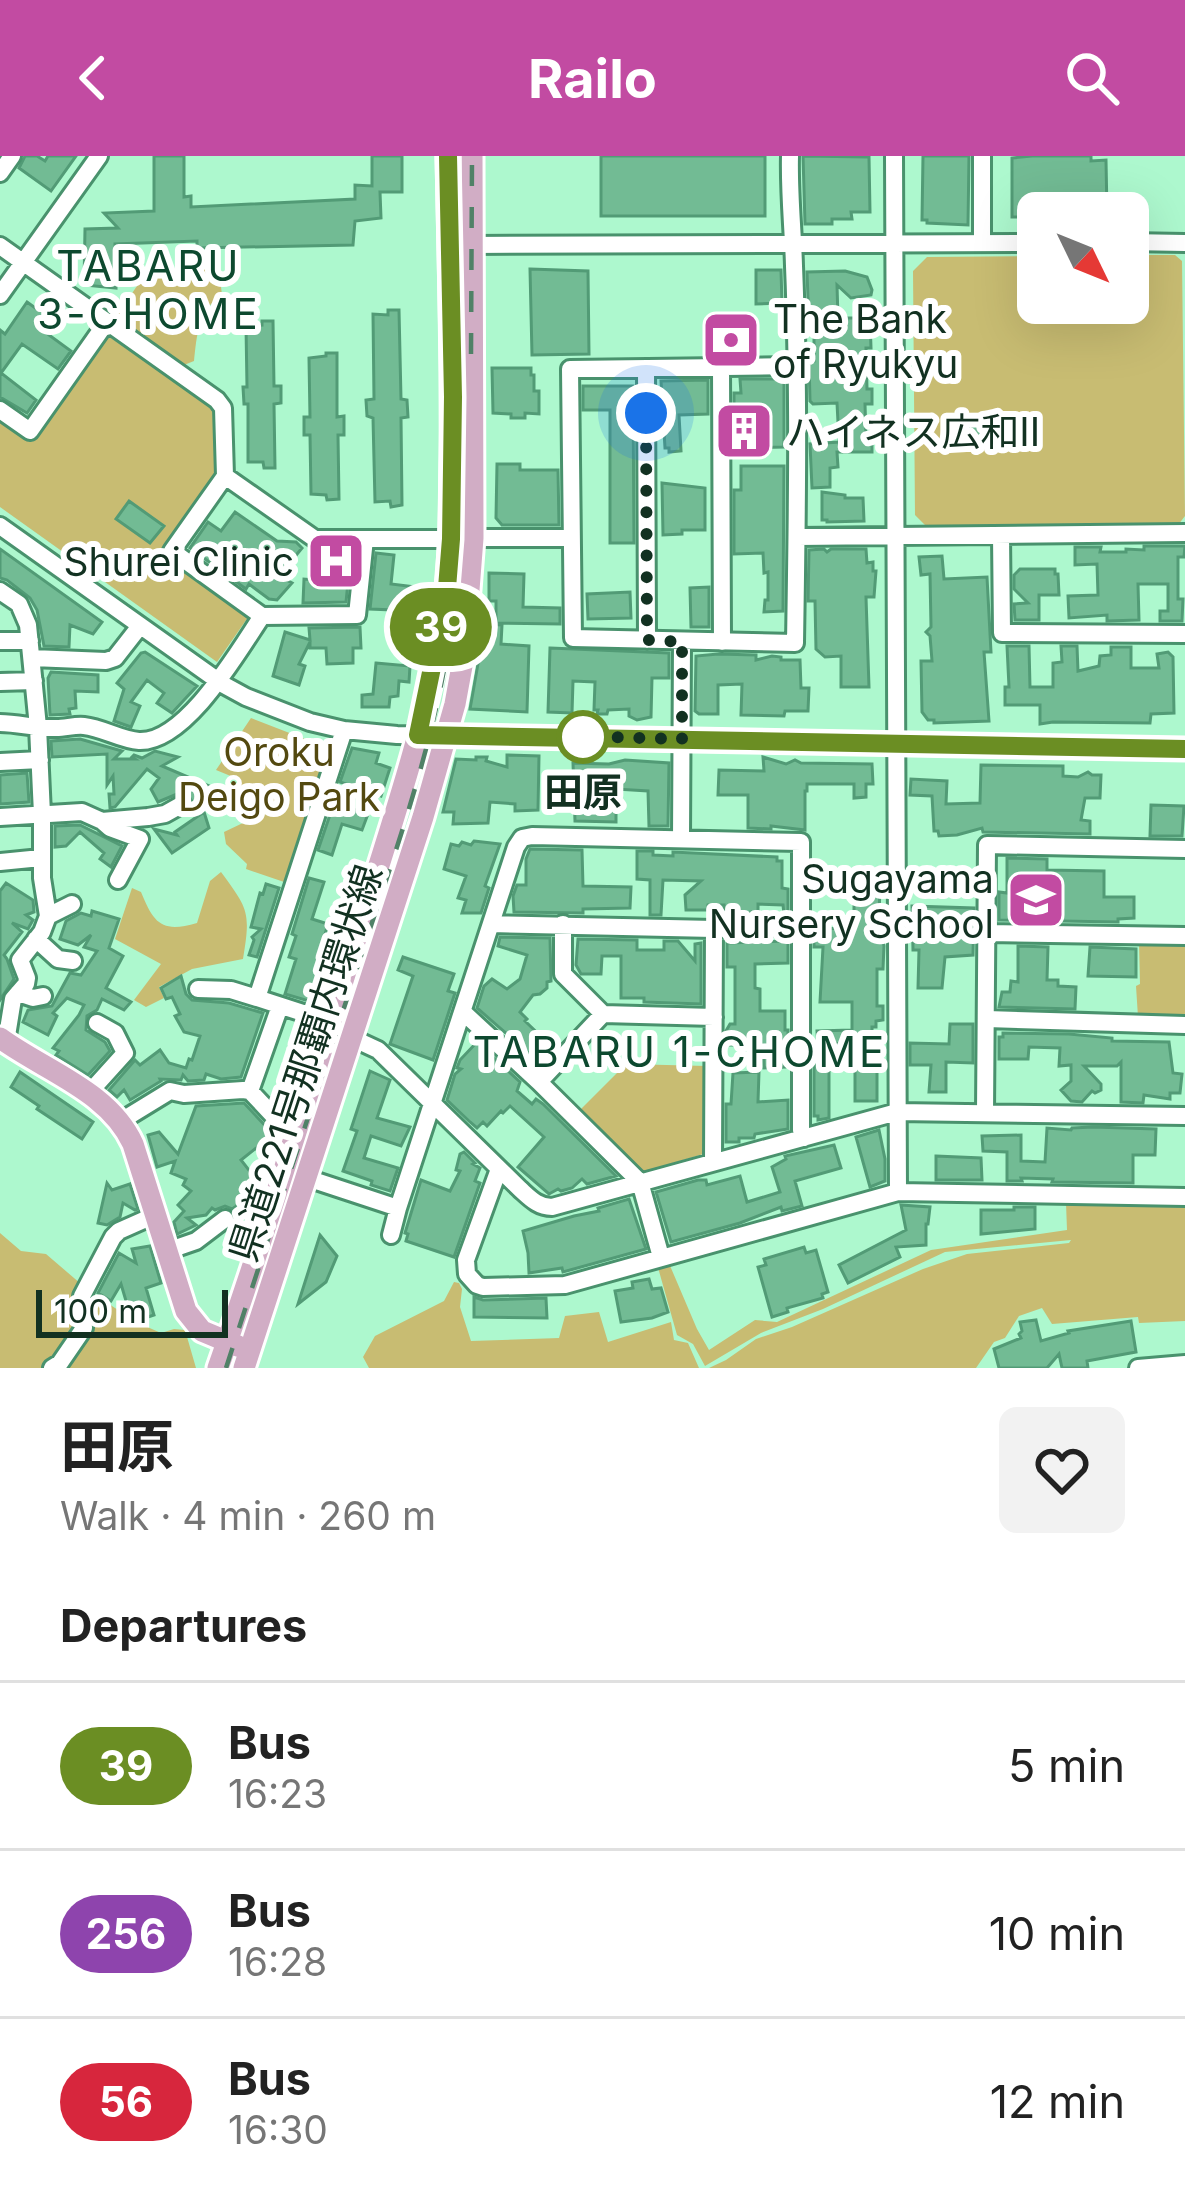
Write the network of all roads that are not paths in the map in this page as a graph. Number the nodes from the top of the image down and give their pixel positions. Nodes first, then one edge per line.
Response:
1 (12, 156) edge
2 (99, 156) edge
3 (448, 156) edge
4 (472, 156) edge
5 (790, 156) edge
6 (894, 156) edge
7 (982, 156) edge
8 (0, 173) edge
9 (1149, 242) edge
10 (982, 243) junction
11 (1017, 243) edge
12 (1185, 243) edge
13 (792, 244) junction
14 (894, 244) junction
15 (471, 245) junction
16 (0, 246) edge
17 (23, 262) junction
18 (0, 295) edge
19 (106, 323) junction
20 (795, 366) junction
21 (721, 367) junction
22 (646, 368) junction
23 (0, 410) edge
24 (225, 476) junction
25 (0, 526) edge
26 (1185, 533) edge
27 (1001, 535) junction
28 (896, 536) junction
29 (797, 537) junction
30 (462, 538) junction
31 (571, 538) junction
32 (365, 539) junction
33 (0, 591) edge
34 (262, 616) junction
35 (140, 626) junction
36 (1185, 634) edge
37 (647, 640) junction
38 (0, 641) edge
39 (682, 642) junction
40 (722, 642) junction
41 (31, 650) junction
42 (34, 680) junction
43 (218, 680) junction
44 (0, 682) edge
45 (0, 723) edge
46 (38, 727) junction
47 (344, 730) junction
48 (418, 735) junction
49 (448, 735) junction
50 (682, 739) junction
51 (897, 745) junction
52 (1185, 749) edge
53 (40, 760) junction
54 (0, 762) edge
55 (181, 805) dead end
56 (42, 814) junction
57 (0, 817) edge
58 (102, 821) junction
59 (681, 839) junction
60 (1185, 849) edge
61 (41, 858) junction
62 (0, 862) edge
63 (118, 880) dead end
64 (72, 904) dead end
65 (47, 916) junction
66 (491, 924) junction
67 (563, 924) junction
68 (802, 926) junction
69 (714, 928) junction
70 (988, 933) junction
71 (1185, 936) edge
72 (36, 939) junction
73 (73, 961) dead end
74 (198, 988) dead end
75 (18, 993) junction
76 (43, 996) dead end
77 (257, 998) junction
78 (280, 1006) junction
79 (463, 1012) junction
80 (603, 1014) junction
81 (714, 1017) junction
82 (987, 1019) junction
83 (331, 1022) junction
84 (97, 1023) dead end
85 (1185, 1025) edge
86 (350, 1037) junction
87 (3, 1040) edge
88 (539, 1082) junction
89 (250, 1090) junction
90 (88, 1094) junction
91 (432, 1104) junction
92 (897, 1112) junction
93 (985, 1113) junction
94 (1185, 1116) edge
95 (121, 1120) junction
96 (280, 1123) dead end
97 (804, 1138) junction
98 (713, 1162) junction
99 (499, 1169) junction
100 (304, 1177) junction
101 (640, 1182) junction
102 (898, 1192) junction
103 (1185, 1197) edge
104 (398, 1208) junction
105 (155, 1215) junction
106 (225, 1219) dead end
107 (391, 1235) dead end
108 (166, 1251) junction
109 (661, 1257) junction
110 (227, 1342) junction
111 (247, 1359) edge
112 (1185, 1364) edge
113 (52, 1368) edge
114 (218, 1368) edge
115 (1138, 1368) edge

1 - 8 street
2 - 17 street
3 - 30 main road, 県道221号那覇内環状線
4 - 15 main road, 県道221号那覇内環状線
5 - 13 street
6 - 14 street
7 - 10 street
9 - 12 street
10 - 11 street
10 - 14 street
13 - 14 street
13 - 15 street
13 - 20 street
14 - 28 street
15 - 30 main road, 県道221号那覇内環状線
16 - 17 street
17 - 18 street
17 - 19 street
19 - 23 street
19 - 24 street
20 - 21 street
20 - 29 street
21 - 22 street
21 - 40 street
22 - 31 street
22 - 37 street
24 - 32 street
24 - 34 street
25 - 35 street
26 - 27 street
27 - 28 street
27 - 36 street
28 - 29 street
28 - 51 street
29 - 40 street
30 - 31 street
30 - 32 street
30 - 48 main road, 県道221号那覇内環状線
30 - 49 main road, 県道221号那覇内環状線
31 - 37 street
32 - 34 street
33 - 41 street
34 - 43 street
35 - 41 street
35 - 43 street
37 - 39 street
38 - 41 street
39 - 40 street
39 - 50 street
41 - 42 street
42 - 44 street
42 - 46 street
43 - 46 street
43 - 47 street
45 - 46 street
46 - 53 street
47 - 48 street
47 - 77 street
48 - 49 street
48 - 83 main road, 県道221号那覇内環状線
49 - 50 street
49 - 86 main road, 県道221号那覇内環状線
50 - 51 street
50 - 59 street
51 - 52 street
51 - 92 street
53 - 54 street
53 - 56 street
55 - 58 street
56 - 57 street
56 - 58 street
56 - 61 street
58 - 63 street
59 - 66 street
59 - 68 street
60 - 70 street
61 - 62 street
61 - 65 street
64 - 65 street
65 - 72 street
66 - 67 street
66 - 79 street
67 - 69 street
67 - 80 street
68 - 69 street
68 - 97 street
69 - 81 street
70 - 71 street
70 - 82 street
72 - 73 street
72 - 75 street
74 - 77 street
75 - 76 street
75 - 87 street
77 - 78 street
78 - 83 street
78 - 89 street
79 - 88 street
79 - 91 street
80 - 81 street
80 - 88 street
81 - 98 street
82 - 85 street
82 - 93 street
83 - 110 main road, 県道221号那覇内環状線
84 - 90 street
86 - 91 street
86 - 100 main road, 県道221号那覇内環状線
87 - 90 main road
88 - 101 street
89 - 95 street
89 - 96 street
90 - 95 main road
91 - 99 street
91 - 104 street
92 - 93 street
92 - 97 street
92 - 102 street
93 - 94 street
95 - 105 main road, 県道221号那覇内環状線
97 - 98 street
98 - 101 street
99 - 101 street
99 - 109 street
100 - 104 street
100 - 111 main road, 県道221号那覇内環状線
101 - 109 street
102 - 103 street
102 - 109 street
104 - 107 street
105 - 108 main road, 県道221号那覇内環状線
105 - 113 street
106 - 108 street
108 - 110 main road, 県道221号那覇内環状線
110 - 111 main road, 県道221号那覇内環状線
110 - 114 main road, 県道221号那覇内環状線
112 - 115 street

